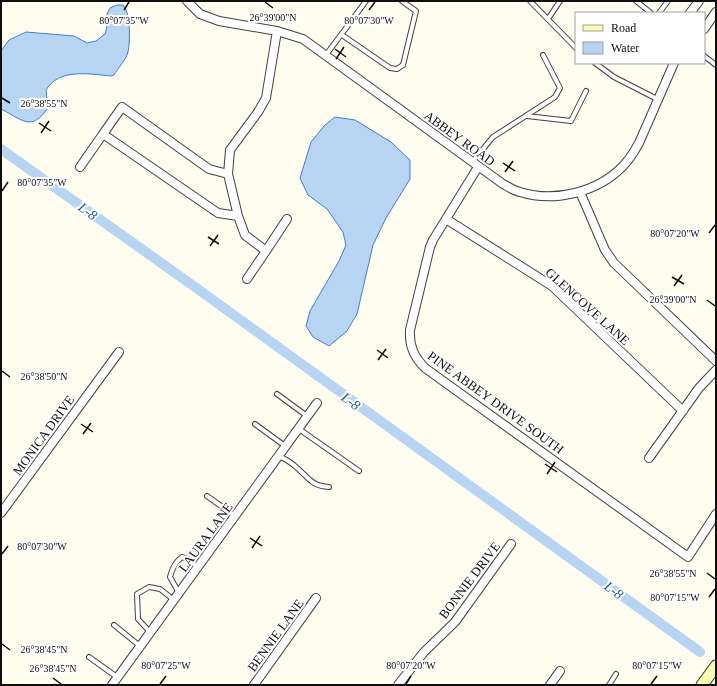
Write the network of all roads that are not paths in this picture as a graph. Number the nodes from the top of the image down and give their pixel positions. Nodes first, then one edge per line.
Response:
1 (187, 1) edge
2 (366, 1) edge
3 (402, 1) edge
4 (530, 1) edge
5 (560, 1) edge
6 (636, 1) edge
7 (668, 1) edge
8 (700, 1) edge
9 (650, 12) edge
10 (661, 12) edge
11 (691, 12) edge
12 (716, 12) edge
13 (548, 19) junction
14 (705, 28) edge
15 (277, 31) junction
16 (342, 35) junction
17 (575, 47) edge
18 (543, 55) dead end
19 (326, 56) junction
20 (705, 57) edge
21 (596, 64) edge
22 (674, 64) edge
23 (716, 65) edge
24 (586, 91) dead end
25 (659, 100) junction
26 (527, 116) junction
27 (103, 134) junction
28 (475, 164) junction
29 (80, 167) dead end
30 (228, 174) junction
31 (580, 192) junction
32 (238, 216) junction
33 (287, 219) dead end
34 (446, 219) junction
35 (266, 251) junction
36 (247, 279) dead end
37 (119, 352) dead end
38 (716, 361) edge
39 (716, 370) edge
40 (277, 394) dead end
41 (317, 403) dead end
42 (683, 411) junction
43 (308, 416) junction
44 (254, 424) dead end
45 (299, 429) junction
46 (286, 446) junction
47 (279, 456) junction
48 (649, 458) dead end
49 (359, 471) dead end
50 (329, 487) dead end
51 (207, 496) dead end
52 (1, 514) edge
53 (716, 514) edge
54 (235, 516) junction
55 (511, 544) dead end
56 (198, 567) junction
57 (177, 596) junction
58 (316, 598) dead end
59 (114, 625) dead end
60 (151, 632) junction
61 (140, 646) junction
62 (89, 657) dead end
63 (716, 666) edge
64 (560, 671) dead end
65 (616, 674) dead end
66 (118, 678) junction
67 (112, 685) edge
68 (254, 685) edge
69 (398, 685) edge
70 (550, 685) edge
71 (609, 685) edge
72 (702, 685) edge

1 - 15 street, ABBEY ROAD
2 - 16 lane
3 - 16 lane
4 - 13 lane
5 - 13 lane
6 - 9 lane
7 - 10 lane
8 - 11 street
12 - 14 street
13 - 17 lane
15 - 19 street, ABBEY ROAD
15 - 30 street
16 - 19 lane
18 - 26 lane
19 - 28 street, ABBEY ROAD
20 - 23 lane
21 - 25 lane
22 - 25 street, ABBEY ROAD
24 - 26 lane
25 - 31 street, ABBEY ROAD
26 - 28 lane
27 - 29 street
27 - 30 street
27 - 32 street
28 - 31 street, ABBEY ROAD
28 - 34 street, PINE ABBEY DRIVE SOUTH
30 - 32 street
31 - 38 street
32 - 35 street
33 - 35 street
34 - 42 street, GLENCOVE LANE
34 - 53 street, PINE ABBEY DRIVE SOUTH
35 - 36 street
37 - 52 street, MONICA DRIVE
39 - 42 street
40 - 43 lane
41 - 43 street, LAURA LANE
42 - 48 street
43 - 45 street, LAURA LANE
44 - 46 lane
45 - 46 street, LAURA LANE
45 - 49 lane
46 - 47 street, LAURA LANE
47 - 50 lane
47 - 54 street, LAURA LANE
51 - 54 lane
54 - 56 street, LAURA LANE
55 - 69 street, BONNIE DRIVE
56 - 57 street, LAURA LANE
56 - 57 lane
57 - 60 street, LAURA LANE
57 - 60 lane
58 - 68 street, BENNIE LANE
59 - 61 lane
60 - 61 street, LAURA LANE
61 - 66 street, LAURA LANE
62 - 66 lane
63 - 72 street
64 - 70 street
65 - 71 lane
66 - 67 street, LAURA LANE

